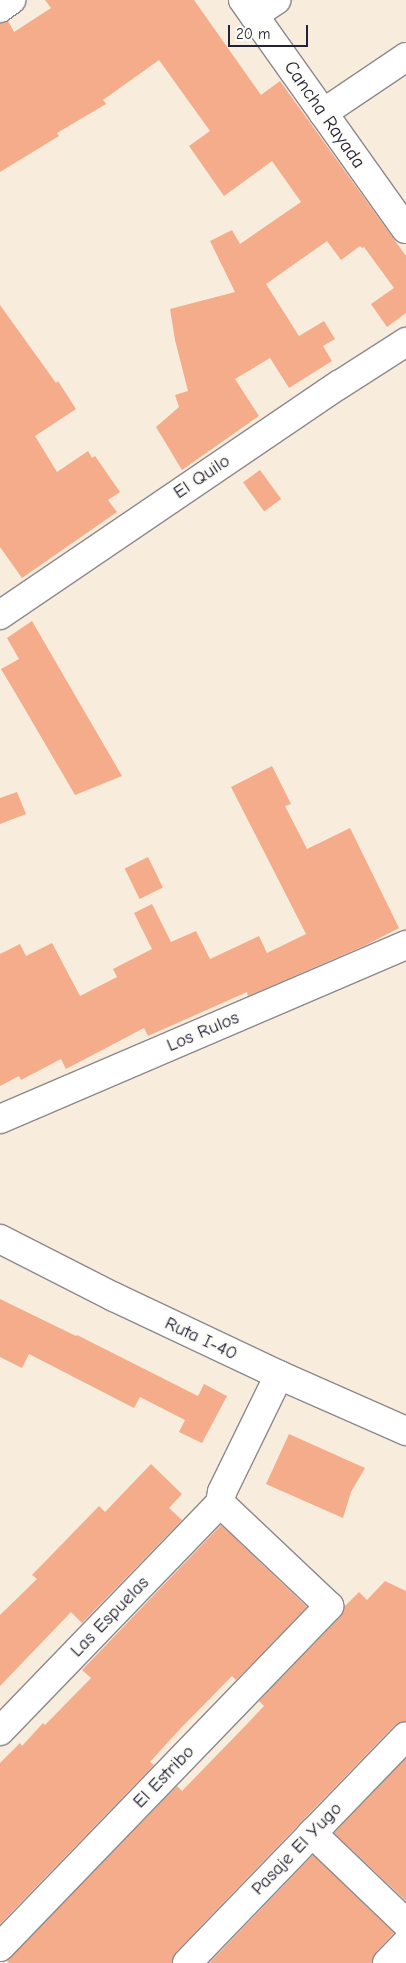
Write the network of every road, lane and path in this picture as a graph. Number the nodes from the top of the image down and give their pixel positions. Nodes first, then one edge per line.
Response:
1 (12, 0) edge
2 (276, 0) edge
3 (0, 8) edge
4 (248, 8) edge
5 (406, 57) edge
6 (323, 113) junction
7 (402, 214) edge
8 (406, 342) edge
9 (0, 615) edge
10 (406, 945) edge
11 (0, 1119) edge
12 (0, 1239) edge
13 (280, 1376) junction
14 (406, 1431) edge
15 (220, 1502) junction
16 (0, 1731) edge
17 (406, 1736) edge
18 (312, 1833) junction
19 (406, 1923) edge
20 (406, 1943) edge
21 (0, 1947) edge
22 (187, 1963) edge
23 (387, 1963) edge

1 - 3 street
2 - 4 street
4 - 6 street, Cancha Rayada
5 - 6 street
6 - 7 street, Cancha Rayada
8 - 9 street, El Quilo
10 - 11 street, Los Rulos
12 - 13 street, Ruta I-40
13 - 14 street, Ruta I-40
13 - 15 street
15 - 16 street, Las Espuelas
15 - 21 street, El Estribo
17 - 18 street, Pasaje El Yugo
18 - 19 street
18 - 22 street, Pasaje El Yugo
20 - 23 street

